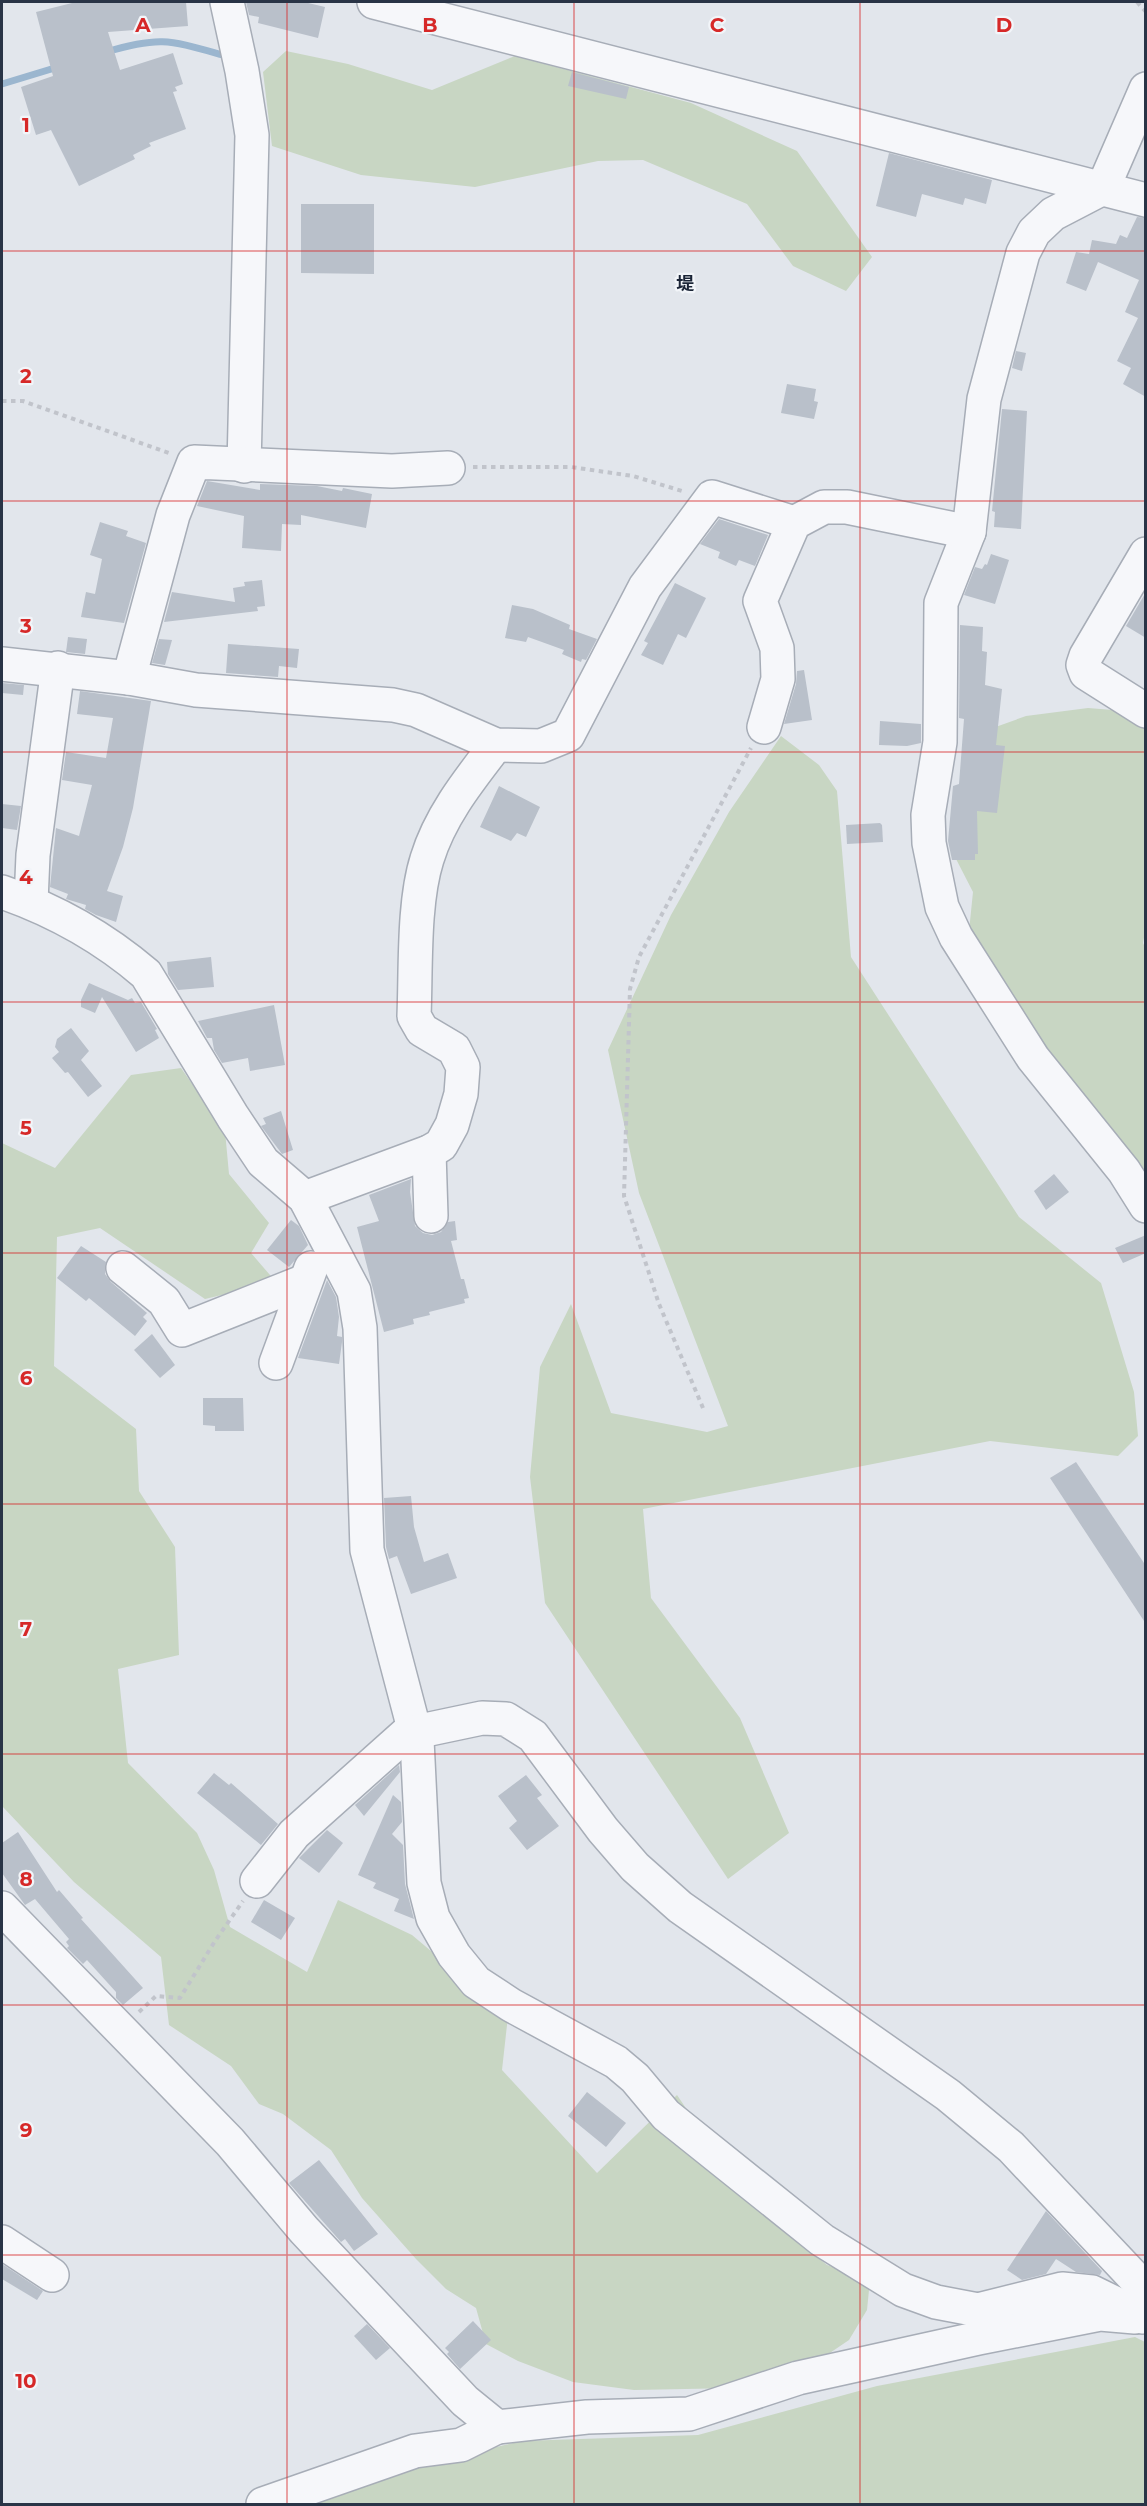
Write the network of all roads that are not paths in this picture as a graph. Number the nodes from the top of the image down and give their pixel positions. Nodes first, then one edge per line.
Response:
1 (227, 2) edge
2 (374, 2) edge
3 (1146, 88) edge
4 (1103, 188) junction
5 (1146, 200) edge
6 (244, 466) junction
7 (448, 468) road end
8 (794, 523) junction
9 (969, 532) junction
10 (1146, 554) edge
11 (2, 664) edge
12 (58, 668) junction
13 (129, 678) junction
14 (1146, 711) edge
15 (764, 727) road end
16 (496, 745) junction
17 (16, 897) edge
18 (429, 1152) junction
19 (305, 1198) junction
20 (1146, 1206) edge
21 (431, 1216) dead end
22 (324, 1236) junction
23 (123, 1268) dead end
24 (305, 1281) junction
25 (276, 1363) dead end
26 (414, 1731) junction
27 (257, 1881) road end
28 (2, 1908) edge
29 (2, 2242) edge
30 (52, 2275) dead end
31 (1145, 2308) edge
32 (497, 2427) junction
33 (263, 2505) edge

1 - 6 street
2 - 4 street
3 - 4 street
4 - 5 street
4 - 9 street
6 - 7 street
6 - 13 street
8 - 9 street
8 - 15 street
8 - 16 street
9 - 20 street
10 - 14 street
11 - 12 street
12 - 13 street
12 - 17 street
13 - 16 street
16 - 18 street
17 - 19 street
18 - 19 street
18 - 21 street
19 - 22 street
22 - 24 street
22 - 26 street
23 - 24 street
24 - 25 street
26 - 27 street
26 - 31 street
26 - 31 street
28 - 32 street
29 - 30 street
31 - 32 street
32 - 33 street

